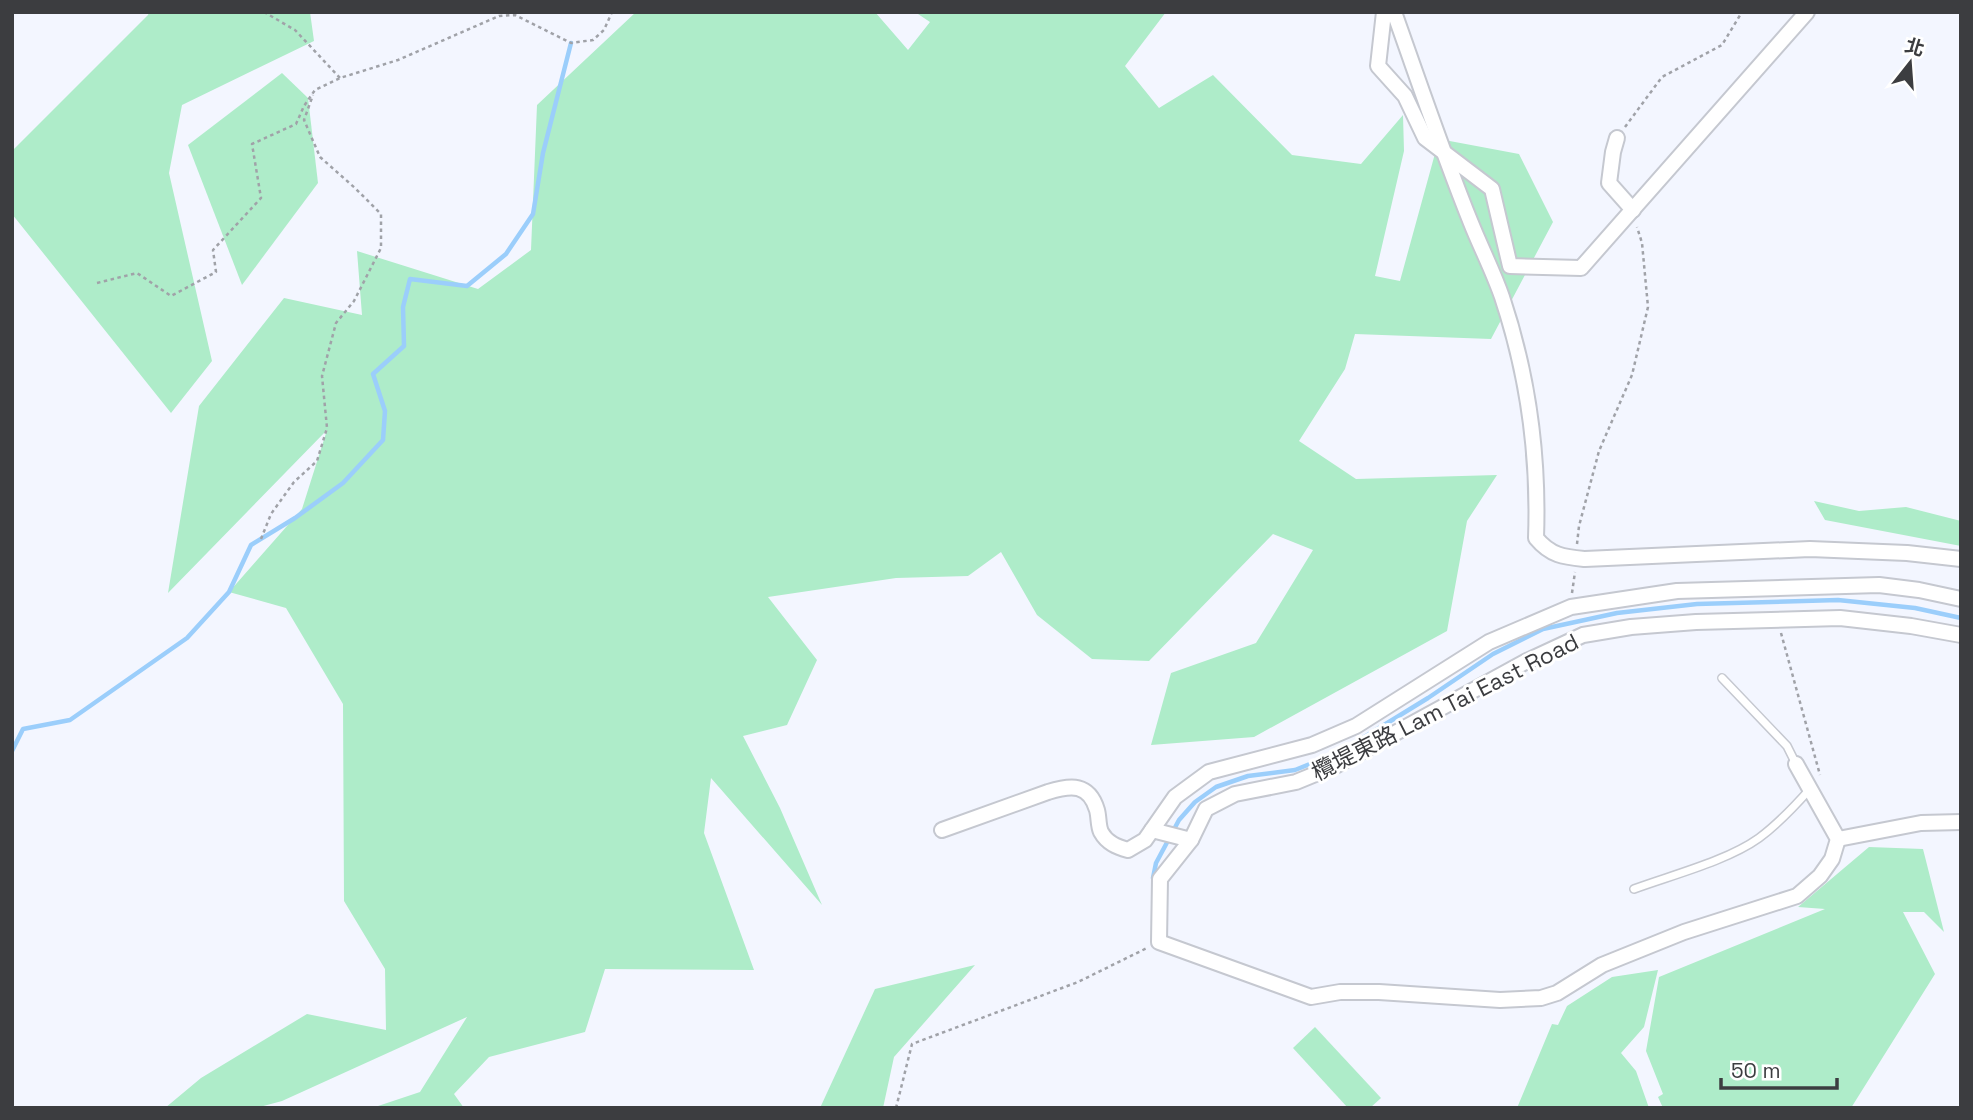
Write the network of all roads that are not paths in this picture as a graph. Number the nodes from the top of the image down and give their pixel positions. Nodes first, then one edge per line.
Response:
1 (1384, 12) edge
2 (1394, 12) edge
3 (1807, 12) edge
4 (1618, 138) road end
5 (1633, 210) junction
6 (1961, 559) edge
7 (1961, 599) edge
8 (1961, 635) edge
9 (1722, 678) dead end
10 (1796, 764) joint
11 (1810, 789) junction
12 (1961, 822) edge
13 (942, 830) dead end
14 (1156, 831) junction
15 (1184, 838) junction
16 (1838, 839) junction
17 (1634, 890) dead end

1 - 5 street
2 - 6 street
3 - 5 street
4 - 5 street
7 - 14 street
8 - 15 street, 欖堤東路 Lam Tai East Road
9 - 10 lane
10 - 11 street
11 - 16 street
11 - 17 lane
12 - 16 street
13 - 14 street
14 - 15 street
15 - 16 street, 欖堤東路 Lam Tai East Road

